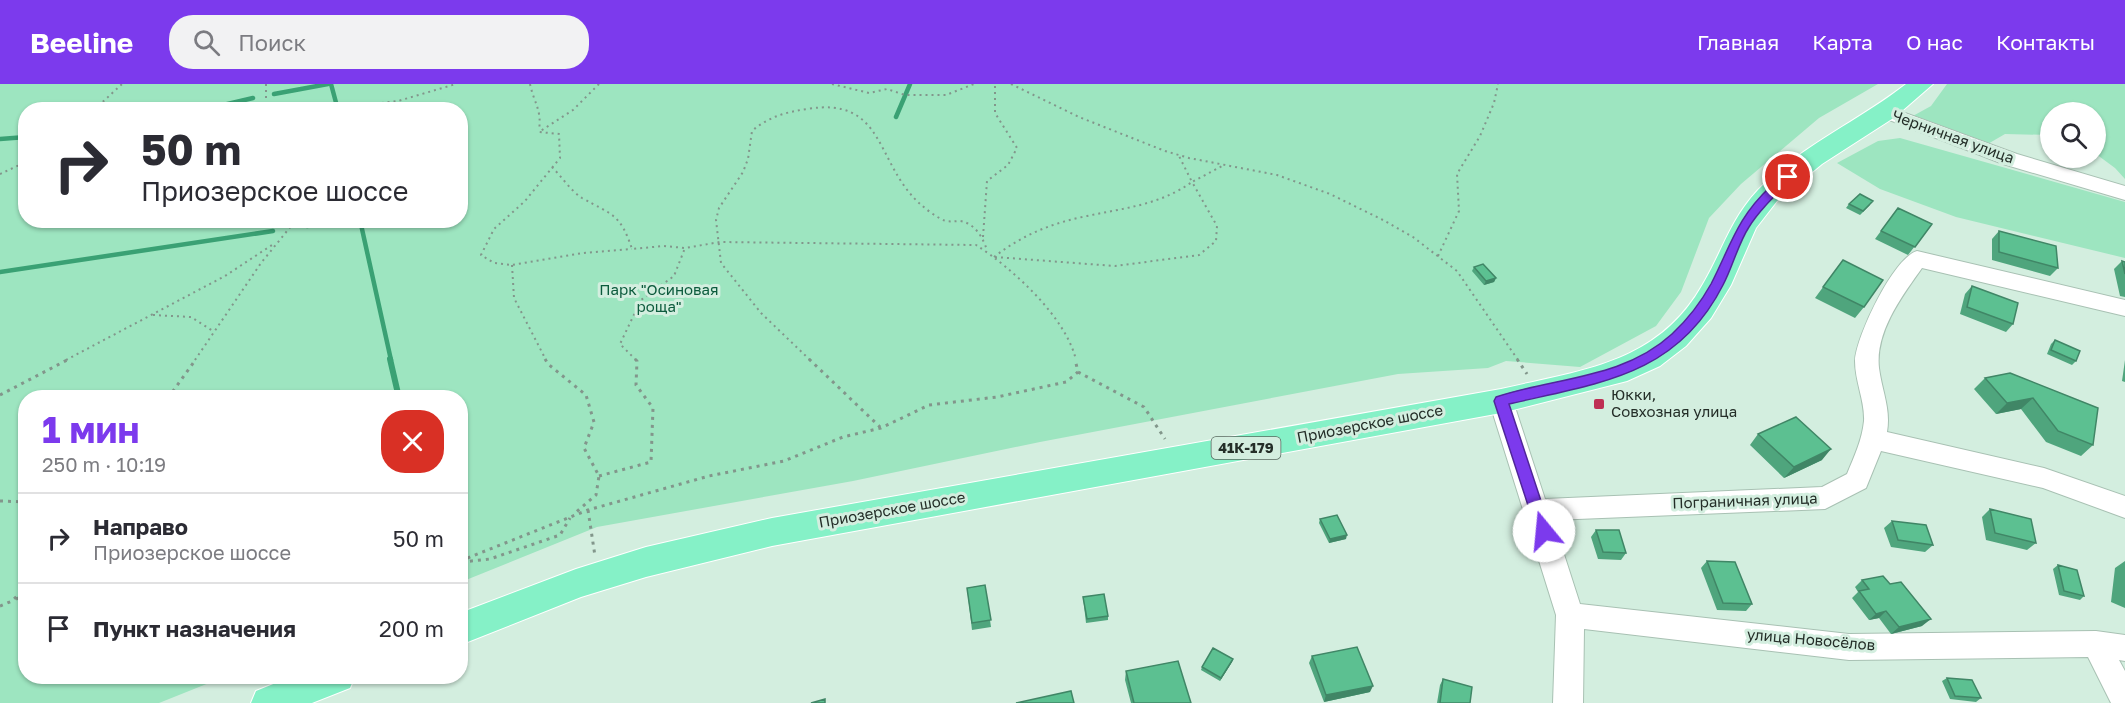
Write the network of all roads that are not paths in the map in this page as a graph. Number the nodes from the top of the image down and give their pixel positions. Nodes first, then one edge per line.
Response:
1 (1921, 84) edge
2 (1886, 112) junction
3 (2125, 193) edge
4 (2125, 308) edge
5 (1501, 401) junction
6 (1873, 439) junction
7 (2125, 507) edge
8 (1537, 510) junction
9 (1570, 615) junction
10 (468, 626) edge
11 (2096, 644) junction
12 (2125, 648) edge
13 (317, 684) edge
14 (2125, 701) edge
15 (269, 703) edge
16 (1568, 703) edge

1 - 2 main road, Приозерское шоссе / 41К-179
2 - 3 street, Черничная улица
2 - 5 main road, Приозерское шоссе / 41К-179
4 - 6 street, Пограничная улица
5 - 8 street
5 - 10 main road, Приозерское шоссе / 41К-179
6 - 7 street
6 - 8 street, Пограничная улица
8 - 9 street
9 - 11 street, улица Новосёлов
9 - 16 street
11 - 12 street, улица Новосёлов
11 - 14 street
13 - 15 main road

